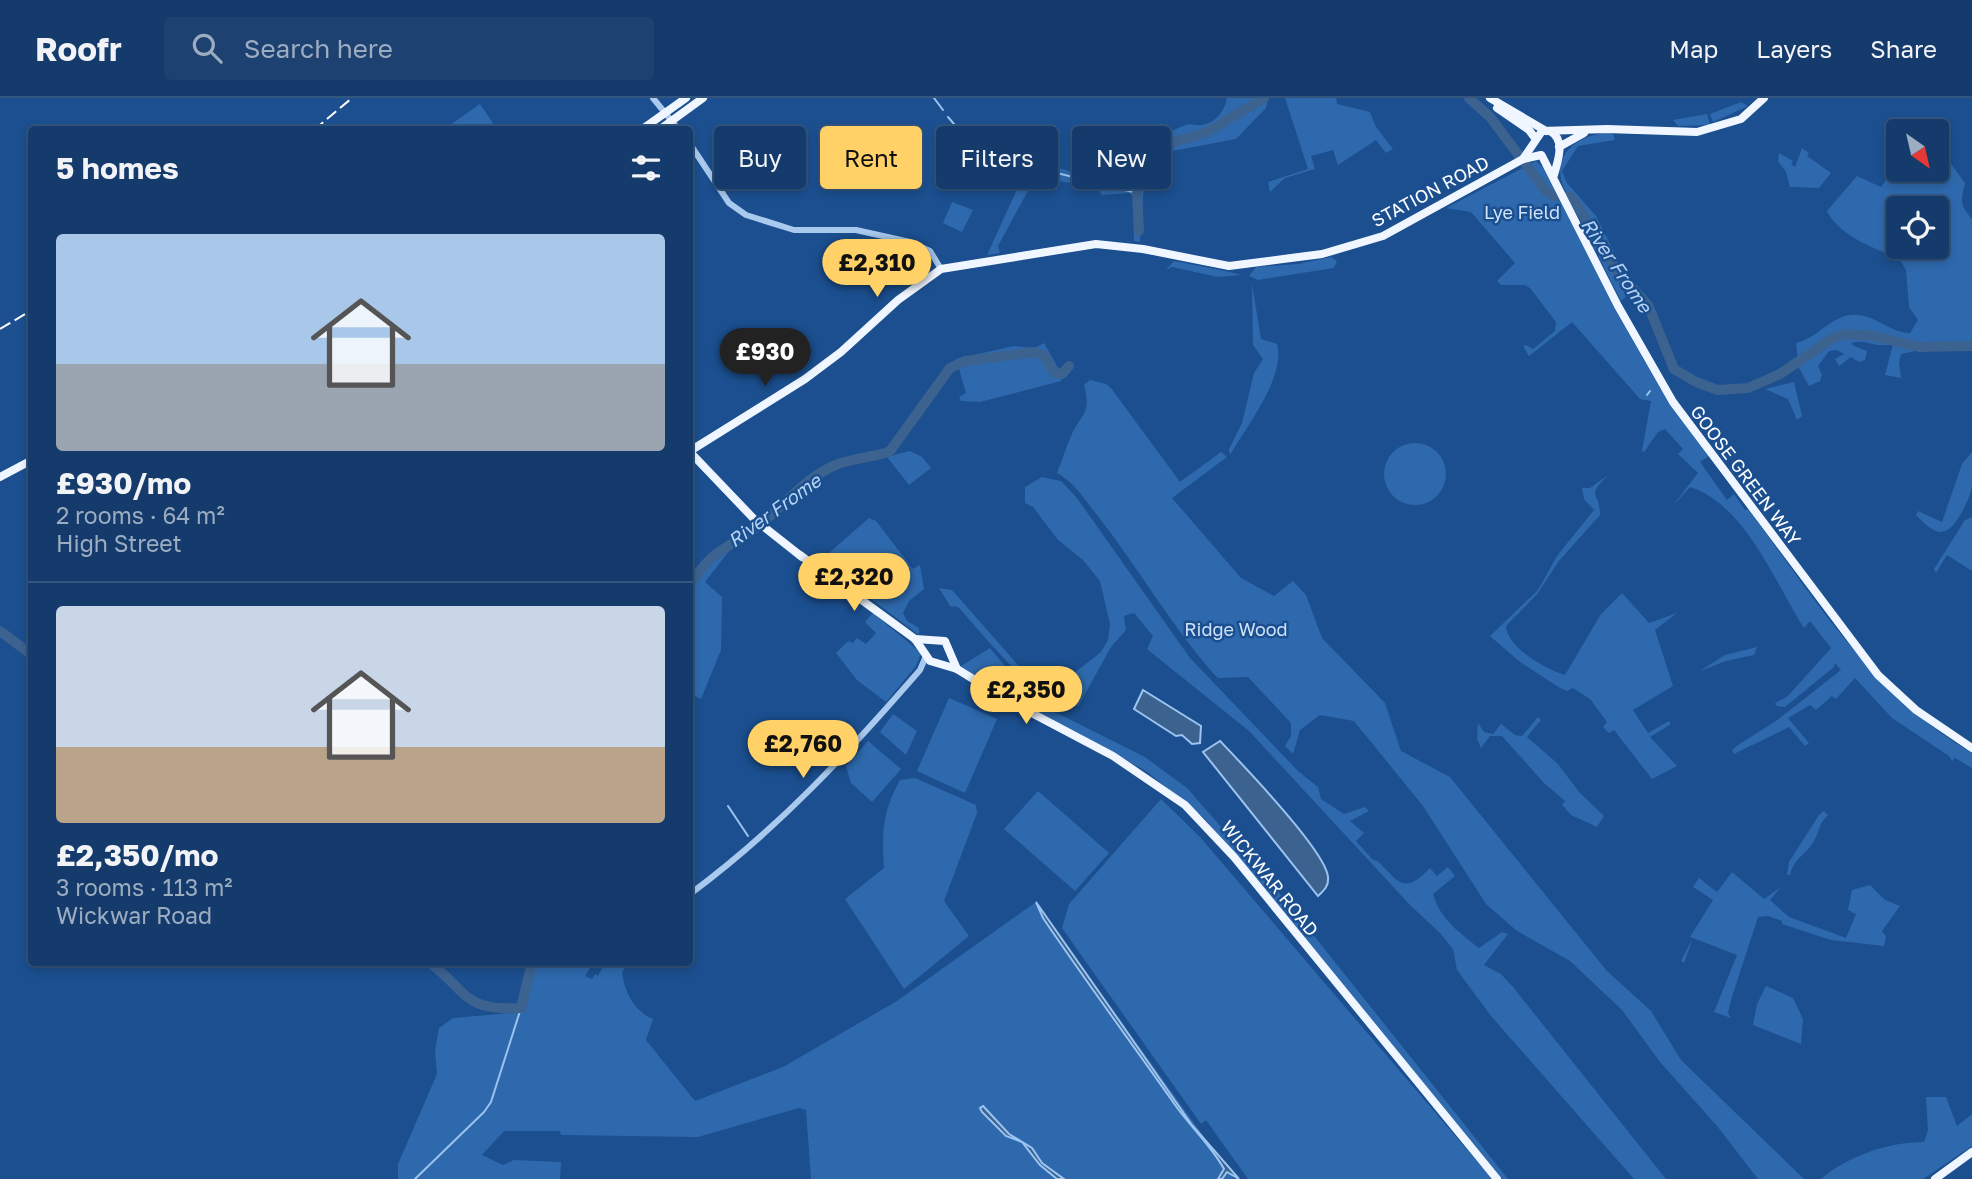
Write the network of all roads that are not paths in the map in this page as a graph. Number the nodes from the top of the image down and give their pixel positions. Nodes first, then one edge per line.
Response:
1 (653, 98) edge
2 (686, 98) edge
3 (703, 98) edge
4 (1490, 98) edge
5 (1764, 98) edge
6 (646, 126) edge
7 (665, 126) edge
8 (676, 126) edge
9 (1591, 130) junction
10 (1548, 131) junction
11 (1534, 140) junction
12 (1559, 147) junction
13 (693, 149) edge
14 (1542, 155) junction
15 (1523, 159) junction
16 (1554, 175) junction
17 (942, 268) junction
18 (693, 450) edge
19 (693, 455) edge
20 (28, 462) edge
21 (0, 477) edge
22 (915, 639) junction
23 (930, 640) junction
24 (949, 651) junction
25 (925, 653) junction
26 (939, 663) junction
27 (957, 668) junction
28 (920, 670) junction
29 (1972, 748) edge
30 (693, 892) edge
31 (1972, 1152) edge
32 (1497, 1179) edge
33 (1934, 1179) edge

1 - 8 street
2 - 6 main road
3 - 7 main road
4 - 10 main road
4 - 11 main road
5 - 9 main road
9 - 10 main road
9 - 12 main road
10 - 11 main road
10 - 12 main road
11 - 14 main road
11 - 15 main road, STATION ROAD
12 - 14 main road
12 - 16 main road, GOOSE GREEN WAY
13 - 17 street
14 - 15 main road, STATION ROAD
14 - 16 main road, GOOSE GREEN WAY
15 - 17 main road, STATION ROAD
16 - 29 main road, GOOSE GREEN WAY
17 - 18 main road
19 - 22 main road, WICKWAR ROAD
20 - 21 main road
22 - 23 main road
22 - 25 main road, WICKWAR ROAD
23 - 24 main road
23 - 25 main road
24 - 26 main road
24 - 27 main road
25 - 26 main road, WICKWAR ROAD
25 - 28 street
26 - 27 main road, WICKWAR ROAD
26 - 28 street
27 - 32 main road, WICKWAR ROAD
28 - 30 street
31 - 33 main road

